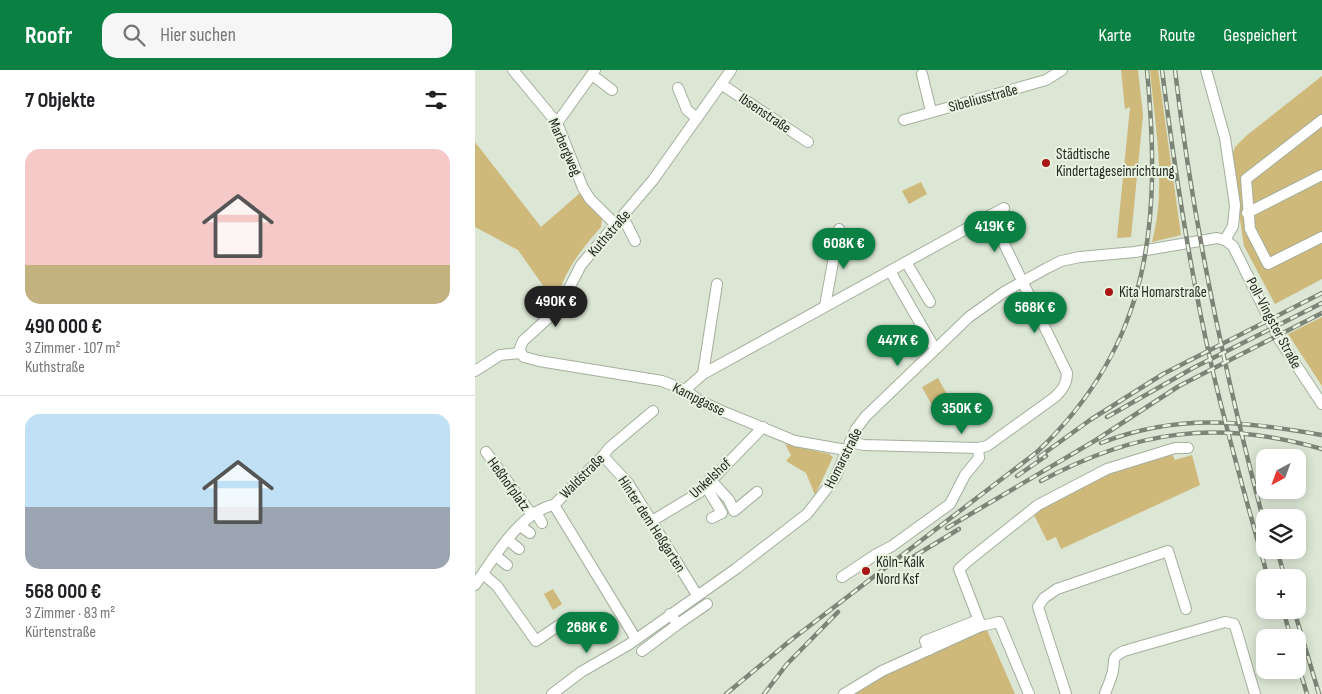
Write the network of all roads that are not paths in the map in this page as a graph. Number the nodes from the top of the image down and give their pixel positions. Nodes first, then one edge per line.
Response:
1 (513, 70) edge
2 (731, 70) edge
3 (1061, 70) edge
4 (1206, 70) edge
5 (594, 72) edge
6 (922, 74) dead end
7 (721, 84) junction
8 (678, 88) dead end
9 (612, 90) dead end
10 (931, 112) junction
11 (697, 118) junction
12 (904, 120) dead end
13 (1322, 120) edge
14 (557, 123) junction
15 (808, 142) dead end
16 (1322, 175) edge
17 (1004, 208) dead end
18 (1247, 213) junction
19 (990, 215) junction
20 (619, 221) junction
21 (839, 229) dead end
22 (1250, 229) junction
23 (1322, 237) edge
24 (635, 241) dead end
25 (1227, 241) junction
26 (907, 262) junction
27 (890, 271) junction
28 (1023, 281) junction
29 (717, 284) dead end
30 (930, 302) dead end
31 (825, 306) junction
32 (935, 349) junction
33 (521, 353) junction
34 (476, 369) edge
35 (703, 374) junction
36 (685, 390) junction
37 (1322, 404) edge
38 (653, 411) dead end
39 (763, 427) junction
40 (848, 446) junction
41 (978, 448) junction
42 (1188, 448) dead end
43 (486, 452) dead end
44 (603, 456) junction
45 (708, 482) junction
46 (757, 492) dead end
47 (554, 504) junction
48 (534, 514) junction
49 (712, 518) dead end
50 (652, 521) junction
51 (542, 523) dead end
52 (520, 526) junction
53 (530, 534) dead end
54 (508, 540) junction
55 (519, 549) dead end
56 (496, 556) junction
57 (507, 565) dead end
58 (483, 574) junction
59 (842, 578) dead end
60 (475, 585) edge
61 (697, 595) junction
62 (707, 604) dead end
63 (1186, 609) dead end
64 (670, 614) junction
65 (568, 619) dead end
66 (980, 623) junction
67 (677, 624) junction
68 (636, 639) junction
69 (642, 650) dead end
70 (554, 693) edge
71 (843, 694) edge
72 (1029, 694) edge
73 (1066, 694) edge
74 (1105, 694) edge
75 (1255, 694) edge

1 - 14 street, Marbergweg
2 - 7 street, Kuthstraße
3 - 10 street, Sibeliusstraße
4 - 25 street
5 - 9 street
5 - 14 street
6 - 10 street, Sibeliusstraße
7 - 11 street, Kuthstraße
7 - 15 street, Ibsenstraße
8 - 11 street
10 - 12 street, Sibeliusstraße
11 - 20 street, Kuthstraße
13 - 18 street
14 - 20 street, Marbergweg
16 - 18 street
17 - 19 street
18 - 22 street
19 - 26 street
19 - 28 street
20 - 24 street, Marbergweg
20 - 33 street, Kuthstraße
21 - 31 street
22 - 23 street
22 - 25 street
25 - 28 street, Homarstraße
25 - 37 street, Poll-Vingster Straße
26 - 27 street
26 - 30 street
27 - 31 street
27 - 32 street
28 - 32 street, Homarstraße
28 - 41 street, Kampgasse
29 - 35 street
31 - 35 street
32 - 40 street, Homarstraße
33 - 34 street
33 - 36 street, Kampgasse
35 - 36 street
36 - 39 street, Kampgasse
38 - 44 street, Waldstraße
39 - 40 street, Kampgasse
39 - 45 street, Unkelshof
40 - 41 street, Kampgasse
40 - 61 street, Homarstraße
41 - 59 street
42 - 66 street
43 - 48 street, Heßhofplatz
44 - 47 street, Waldstraße
44 - 50 street, Hinter dem Heßgarten
45 - 46 street
45 - 49 street
45 - 50 street, Unkelshof
47 - 48 street, Waldstraße
47 - 68 street
48 - 51 street, Heßhofplatz
48 - 52 street, Waldstraße
50 - 61 street, Hinter dem Heßgarten
52 - 53 street
52 - 54 street, Waldstraße
54 - 55 street
54 - 56 street, Waldstraße
56 - 57 street
56 - 58 street, Waldstraße
58 - 60 street, Waldstraße
58 - 65 street
61 - 64 street, Homarstraße
62 - 67 street
63 - 73 street
64 - 67 street
64 - 68 street, Homarstraße
66 - 71 street
66 - 72 street
67 - 69 street
68 - 70 street, Homarstraße
74 - 75 street

